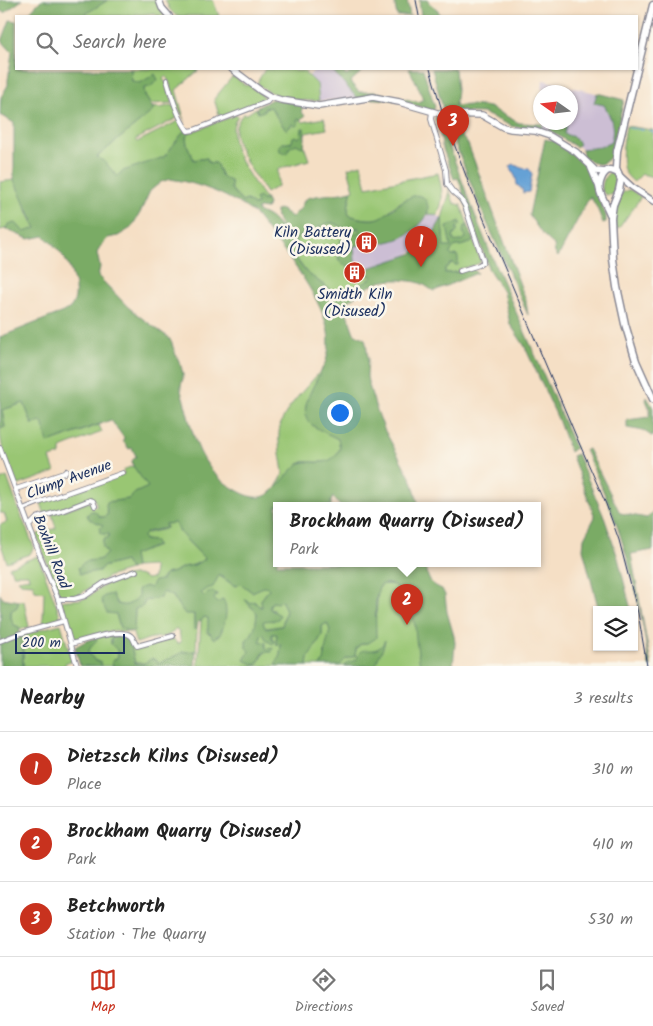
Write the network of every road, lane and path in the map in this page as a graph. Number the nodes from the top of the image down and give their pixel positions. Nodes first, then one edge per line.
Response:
1 (159, 0) edge
2 (653, 4) edge
3 (168, 15) edge
4 (638, 65) edge
5 (233, 70) edge
6 (637, 70) edge
7 (167, 80) dead end
8 (271, 97) junction
9 (432, 112) junction
10 (617, 150) junction
11 (590, 166) junction
12 (606, 171) junction
13 (619, 174) junction
14 (599, 186) junction
15 (632, 187) junction
16 (619, 190) junction
17 (602, 196) junction
18 (616, 197) junction
19 (653, 201) edge
20 (611, 218) junction
21 (460, 271) dead end
22 (653, 399) edge
23 (0, 448) edge
24 (66, 471) dead end
25 (123, 473) dead end
26 (16, 489) junction
27 (95, 506) dead end
28 (22, 509) junction
29 (29, 526) junction
30 (136, 571) dead end
31 (58, 599) junction
32 (64, 621) junction
33 (173, 636) dead end
34 (0, 641) edge
35 (71, 644) junction
36 (77, 666) edge

1 - 3 main road
2 - 4 main road
5 - 8 main road
6 - 10 main road
7 - 8 street
8 - 9 main road
9 - 11 main road
9 - 21 street
10 - 12 main road
10 - 13 main road
11 - 12 main road
11 - 14 main road
12 - 13 main road
12 - 14 main road
13 - 15 street
13 - 16 main road
14 - 17 main road
15 - 16 street
15 - 19 street
16 - 18 main road
17 - 18 main road
17 - 20 main road
18 - 20 main road
20 - 22 main road
23 - 26 street, Boxhill Road
24 - 26 street
25 - 28 street, Clump Avenue
26 - 28 street, Boxhill Road
27 - 29 street
28 - 29 street, Boxhill Road
29 - 31 street, Boxhill Road
30 - 31 street
31 - 32 street, Boxhill Road
32 - 34 street
32 - 35 street, Boxhill Road
33 - 35 street
35 - 36 street, Boxhill Road

